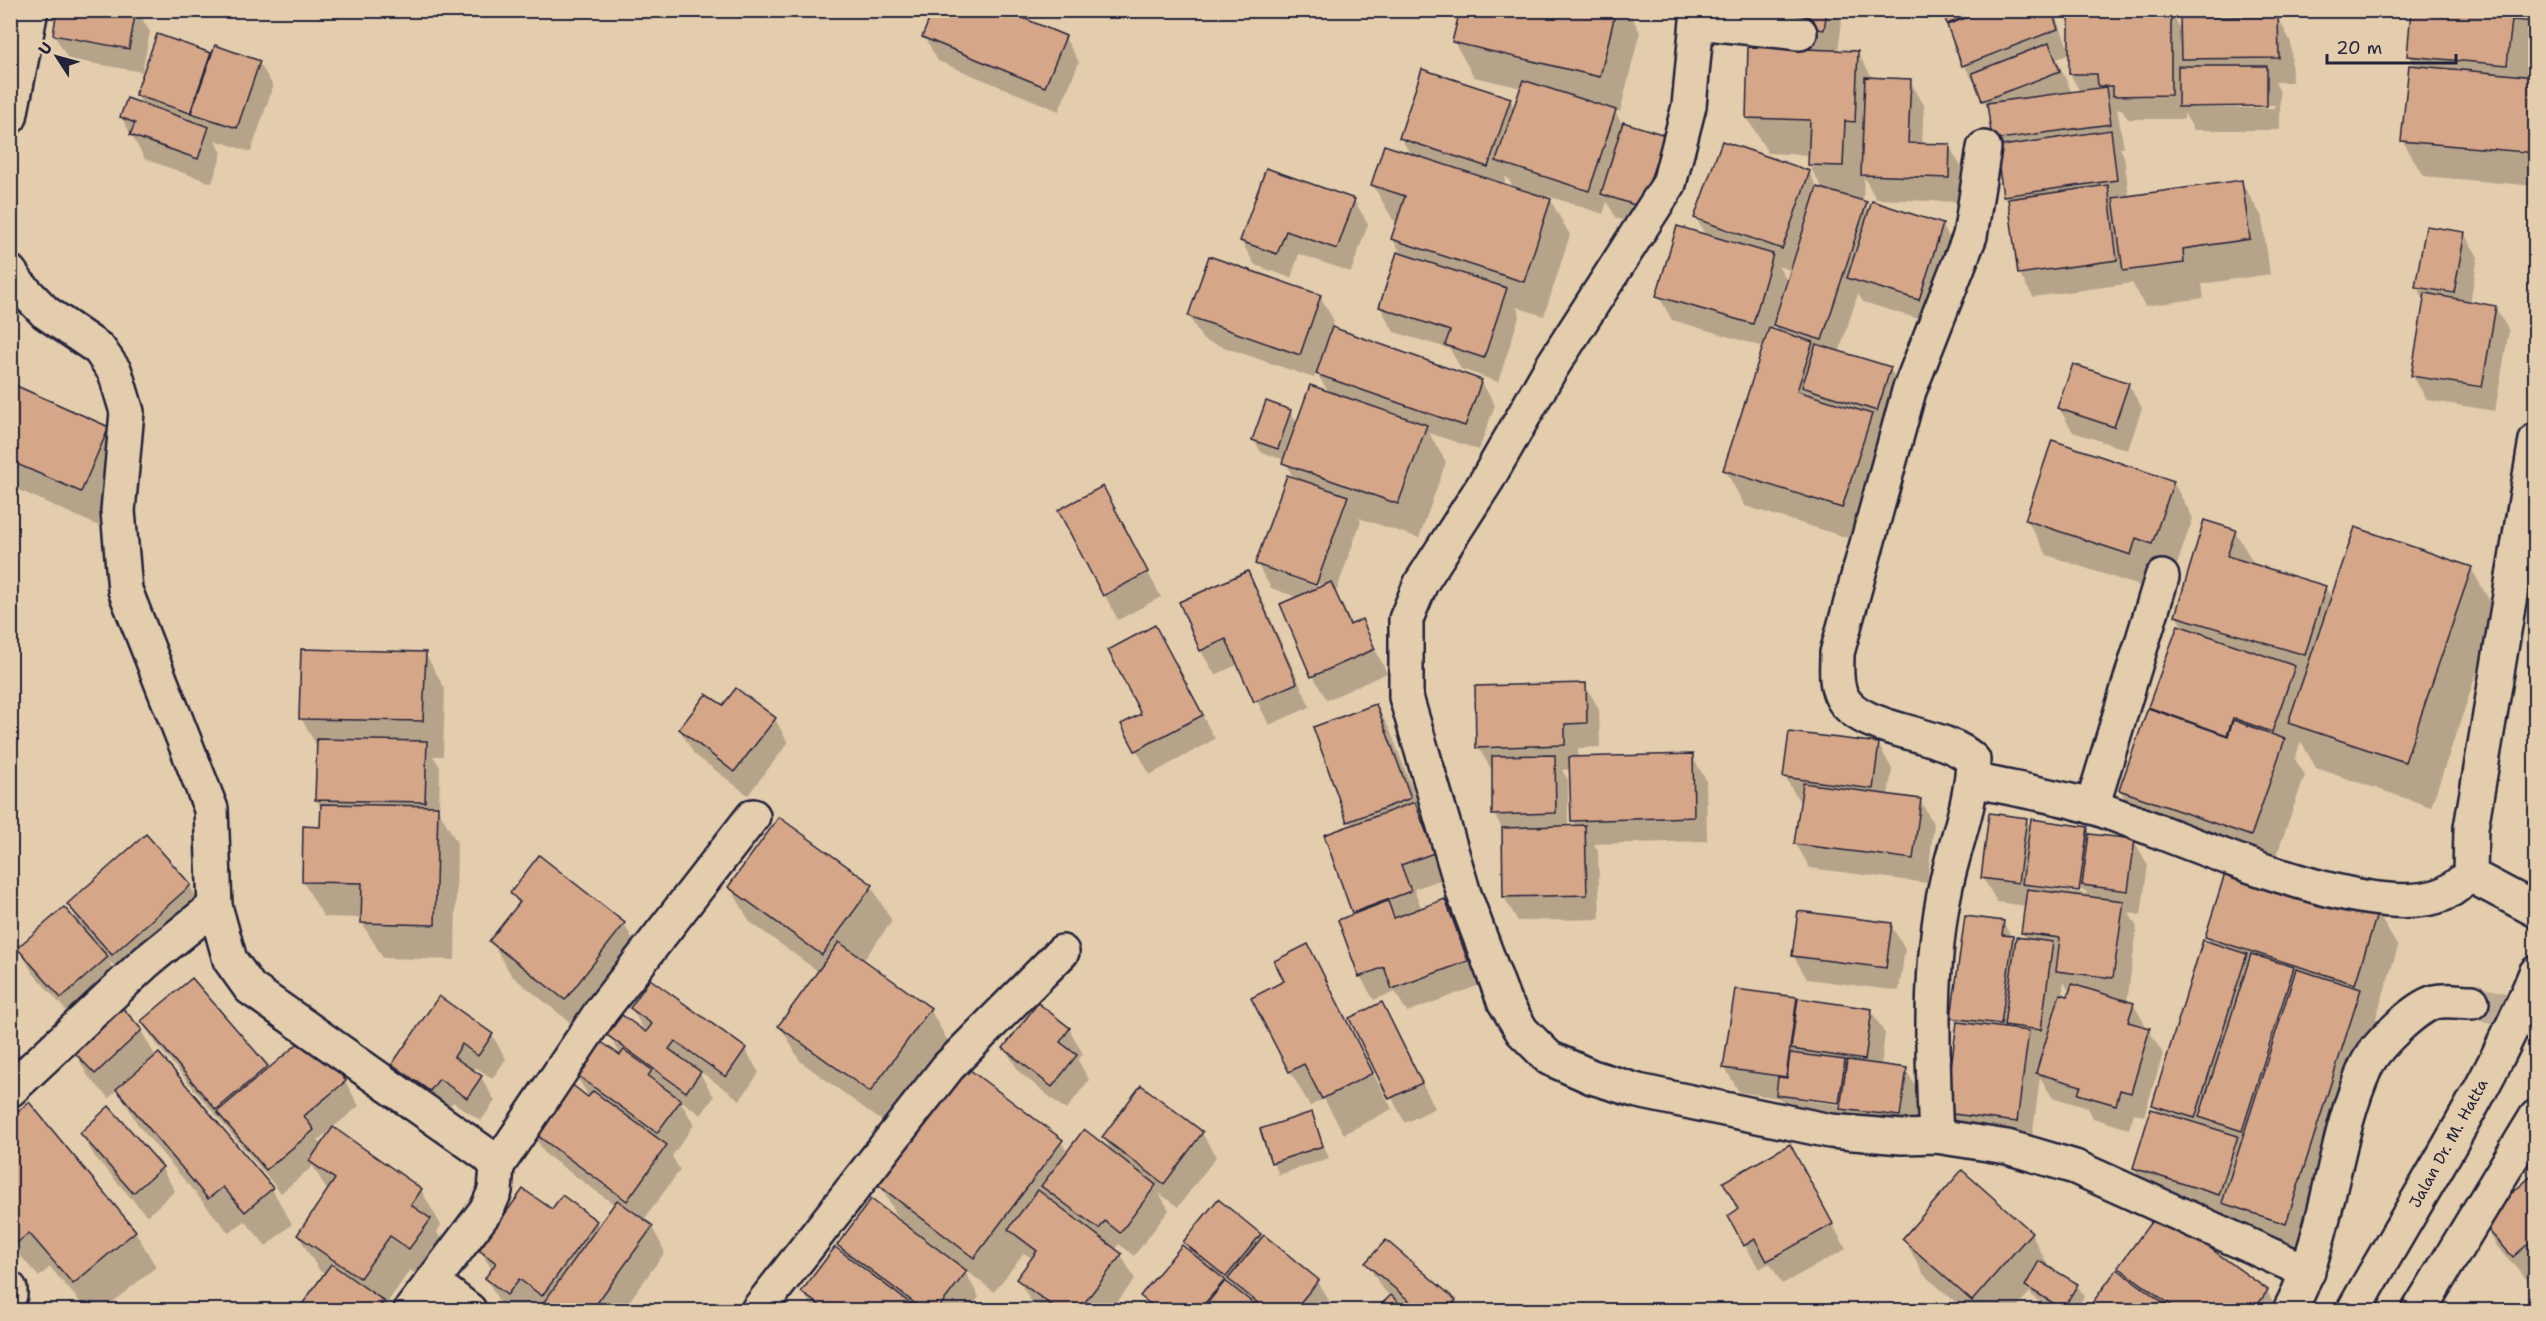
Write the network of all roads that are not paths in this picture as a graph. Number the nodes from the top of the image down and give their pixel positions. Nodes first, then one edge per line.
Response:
1 (31, 10) edge
2 (1698, 16) edge
3 (1800, 33) dead end
4 (10, 117) edge
5 (1984, 148) dead end
6 (10, 272) edge
7 (2535, 440) edge
8 (2162, 577) dead end
9 (1972, 780) junction
10 (2092, 807) junction
11 (753, 816) dead end
12 (2470, 875) junction
13 (215, 906) junction
14 (2535, 909) edge
15 (1062, 952) dead end
16 (2535, 973) edge
17 (2472, 1002) tunnel mouth
18 (10, 1090) edge
19 (2535, 1117) edge
20 (1936, 1136) junction
21 (497, 1166) junction
22 (2308, 1272) junction
23 (433, 1282) junction
24 (10, 1289) edge
25 (10, 1295) edge
26 (411, 1311) edge
27 (469, 1311) edge
28 (758, 1311) edge
29 (2290, 1311) edge
30 (2354, 1311) edge
31 (2419, 1311) edge

1 - 4 street
2 - 3 street
2 - 20 street
5 - 9 street
6 - 13 street
7 - 12 street
8 - 10 street
9 - 10 street
9 - 20 street
10 - 12 street
11 - 21 street
12 - 14 street
13 - 18 street
13 - 21 street
15 - 28 street
16 - 30 street, Jalan Dr. M. Hatta
17 - 22 street
19 - 31 street
20 - 22 street
21 - 23 street
22 - 29 street
23 - 26 street
23 - 27 street
24 - 25 street

